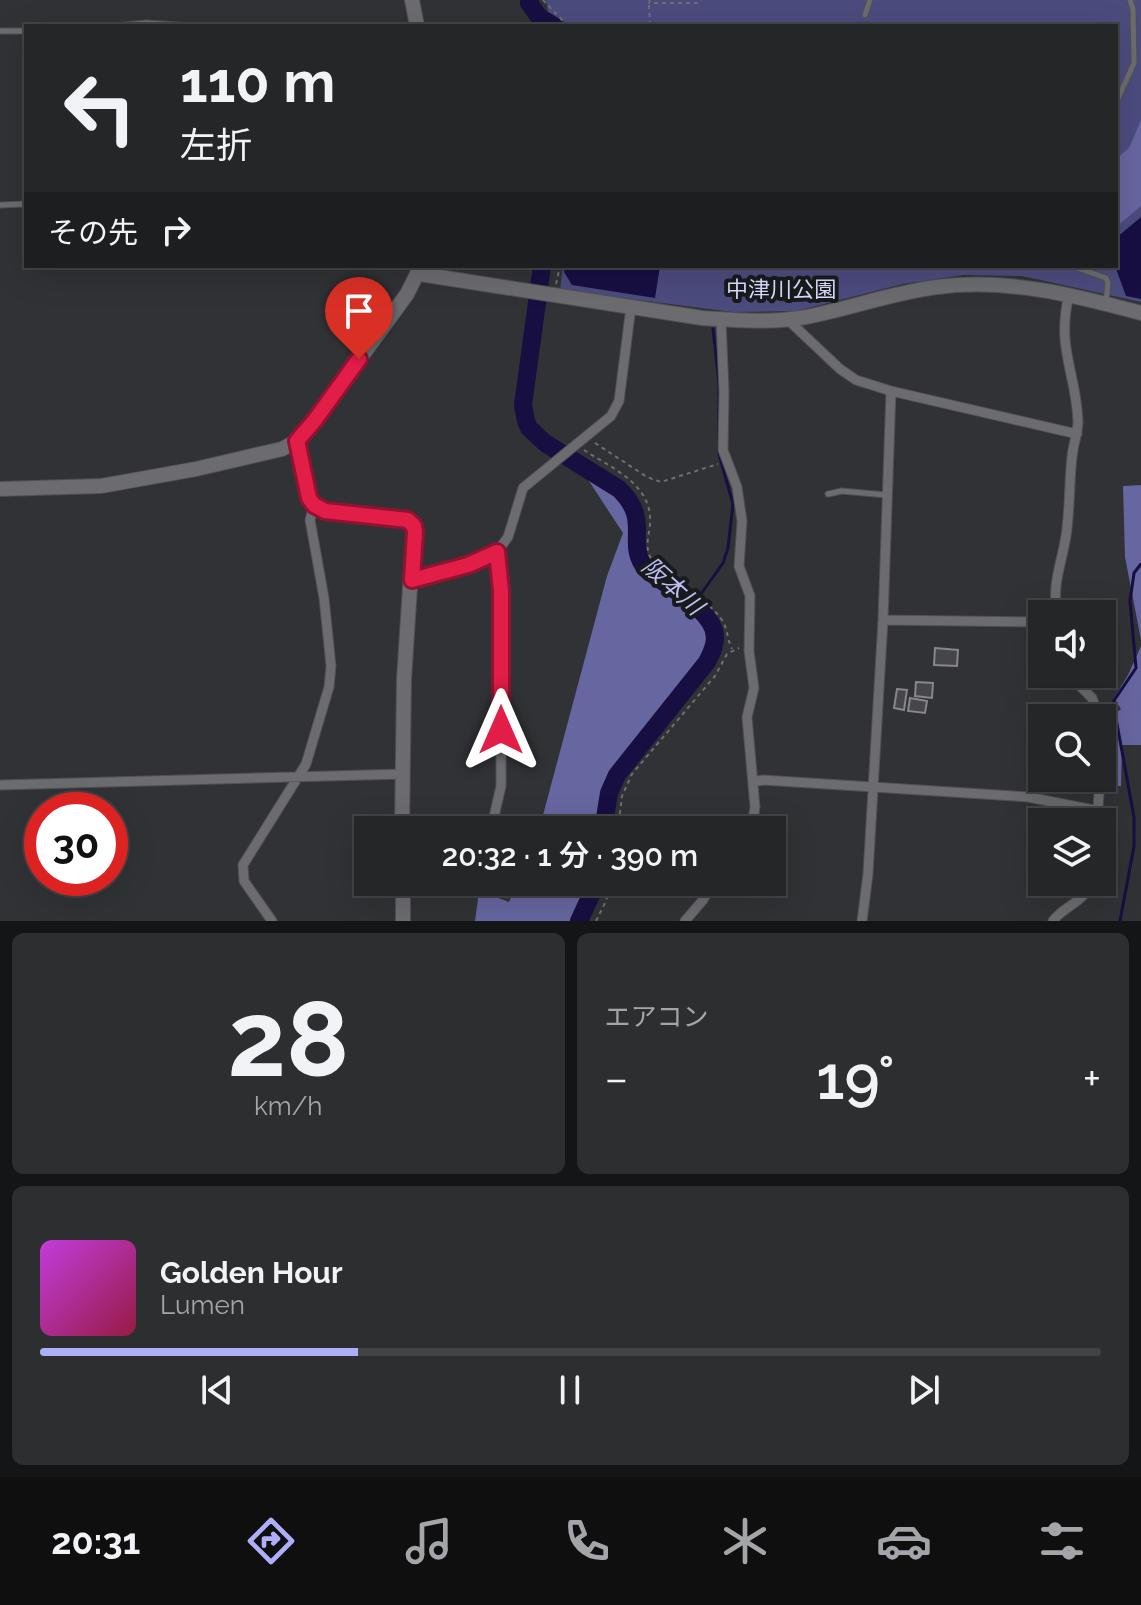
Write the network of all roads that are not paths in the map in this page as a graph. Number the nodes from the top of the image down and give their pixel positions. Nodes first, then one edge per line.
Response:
1 (412, 0) edge
2 (870, 0) edge
3 (1130, 0) edge
4 (865, 15) dead end
5 (135, 24) edge
6 (162, 24) edge
7 (417, 24) edge
8 (0, 31) edge
9 (24, 31) edge
10 (1118, 99) edge
11 (24, 204) edge
12 (0, 205) edge
13 (1078, 268) edge
14 (421, 270) edge
15 (1069, 295) junction
16 (1106, 303) junction
17 (631, 307) junction
18 (1141, 313) edge
19 (721, 319) junction
20 (787, 319) junction
21 (891, 391) junction
22 (1077, 434) junction
23 (297, 441) junction
24 (0, 489) edge
25 (828, 494) dead end
26 (887, 495) junction
27 (314, 505) junction
28 (497, 552) junction
29 (412, 580) junction
30 (1056, 600) edge
31 (883, 620) junction
32 (1028, 622) edge
33 (1082, 688) edge
34 (1094, 704) edge
35 (403, 774) junction
36 (300, 777) junction
37 (753, 782) junction
38 (0, 785) edge
39 (873, 786) junction
40 (1066, 808) edge
41 (402, 816) edge
42 (494, 816) edge
43 (753, 816) edge
44 (403, 896) edge
45 (705, 896) edge
46 (1085, 896) edge
47 (272, 921) edge
48 (403, 921) edge
49 (685, 921) edge
50 (862, 921) edge
51 (1053, 921) edge

1 - 7 street
2 - 4 lane
3 - 10 lane
5 - 6 lane
8 - 9 lane
11 - 12 lane
13 - 16 lane
14 - 17 street
14 - 23 street
15 - 16 street
15 - 20 street
15 - 22 street
16 - 18 street
17 - 19 street
17 - 28 street
19 - 20 street
19 - 37 street
20 - 21 street
21 - 22 street
21 - 26 street
22 - 30 street
23 - 24 street
23 - 27 street
25 - 26 lane
26 - 31 street
27 - 29 street
27 - 36 street
28 - 29 street
28 - 42 street
29 - 35 street
31 - 32 street
31 - 39 street
33 - 34 street
35 - 36 street
35 - 41 street
36 - 38 street
36 - 47 street
37 - 39 street
37 - 43 street
39 - 40 street
39 - 50 street
44 - 48 street
45 - 49 street
46 - 51 street

